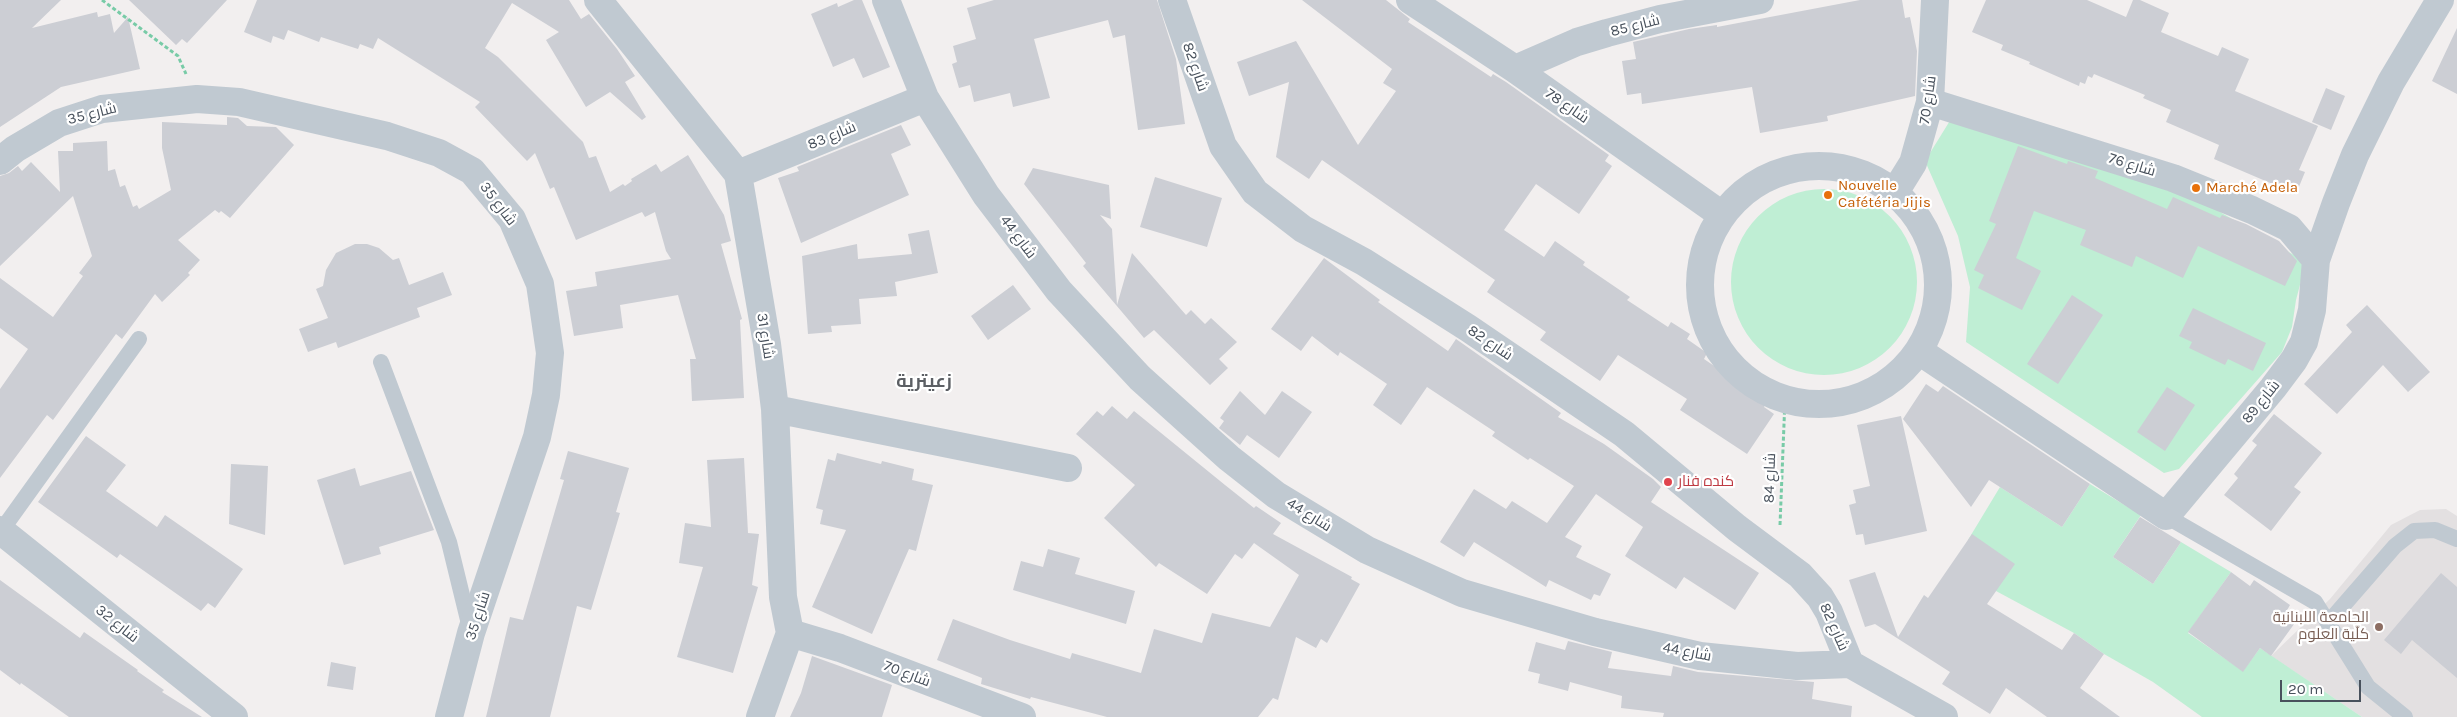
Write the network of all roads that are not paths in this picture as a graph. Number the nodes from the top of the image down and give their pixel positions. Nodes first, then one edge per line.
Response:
1 (598, 0) edge
2 (886, 0) edge
3 (1172, 0) edge
4 (1410, 0) edge
5 (1760, 0) edge
6 (1935, 0) edge
7 (2440, 0) edge
8 (1515, 69) junction
9 (925, 98) junction
10 (1930, 102) junction
11 (0, 161) edge
12 (738, 174) junction
13 (1894, 192) junction
14 (1722, 215) junction
15 (2316, 260) junction
16 (139, 339) dead end
17 (1918, 351) junction
18 (381, 362) dead end
19 (775, 409) junction
20 (1068, 468) dead end
21 (2166, 516) junction
22 (0, 532) edge
23 (2457, 539) edge
24 (2328, 623) junction
25 (471, 633) junction
26 (790, 633) junction
27 (1850, 664) junction
28 (234, 717) edge
29 (449, 717) edge
30 (760, 717) edge
31 (1022, 717) edge
32 (1944, 717) edge
33 (2405, 717) edge

1 - 12 street, شارع 31
2 - 9 street, شارع 44
3 - 27 street, شارع 82
4 - 8 street, شارع 78
5 - 8 street, شارع 85
6 - 10 street, شارع 70
7 - 15 street, شارع 89
8 - 14 street, شارع 78
9 - 12 street, شارع 83
9 - 27 street, شارع 44
10 - 13 street, شارع 70
10 - 15 street, شارع 76
11 - 25 street, شارع 35
12 - 19 street, شارع 31
13 - 14 street
13 - 17 street
14 - 17 street
15 - 21 street, شارع 89
16 - 22 lane
17 - 21 street
18 - 25 lane
19 - 20 street
19 - 26 street, شارع 31
21 - 24 lane
22 - 28 street, شارع 32
23 - 24 lane
24 - 33 lane
25 - 29 street, شارع 35
26 - 30 street
26 - 31 street, شارع 70
27 - 32 street

